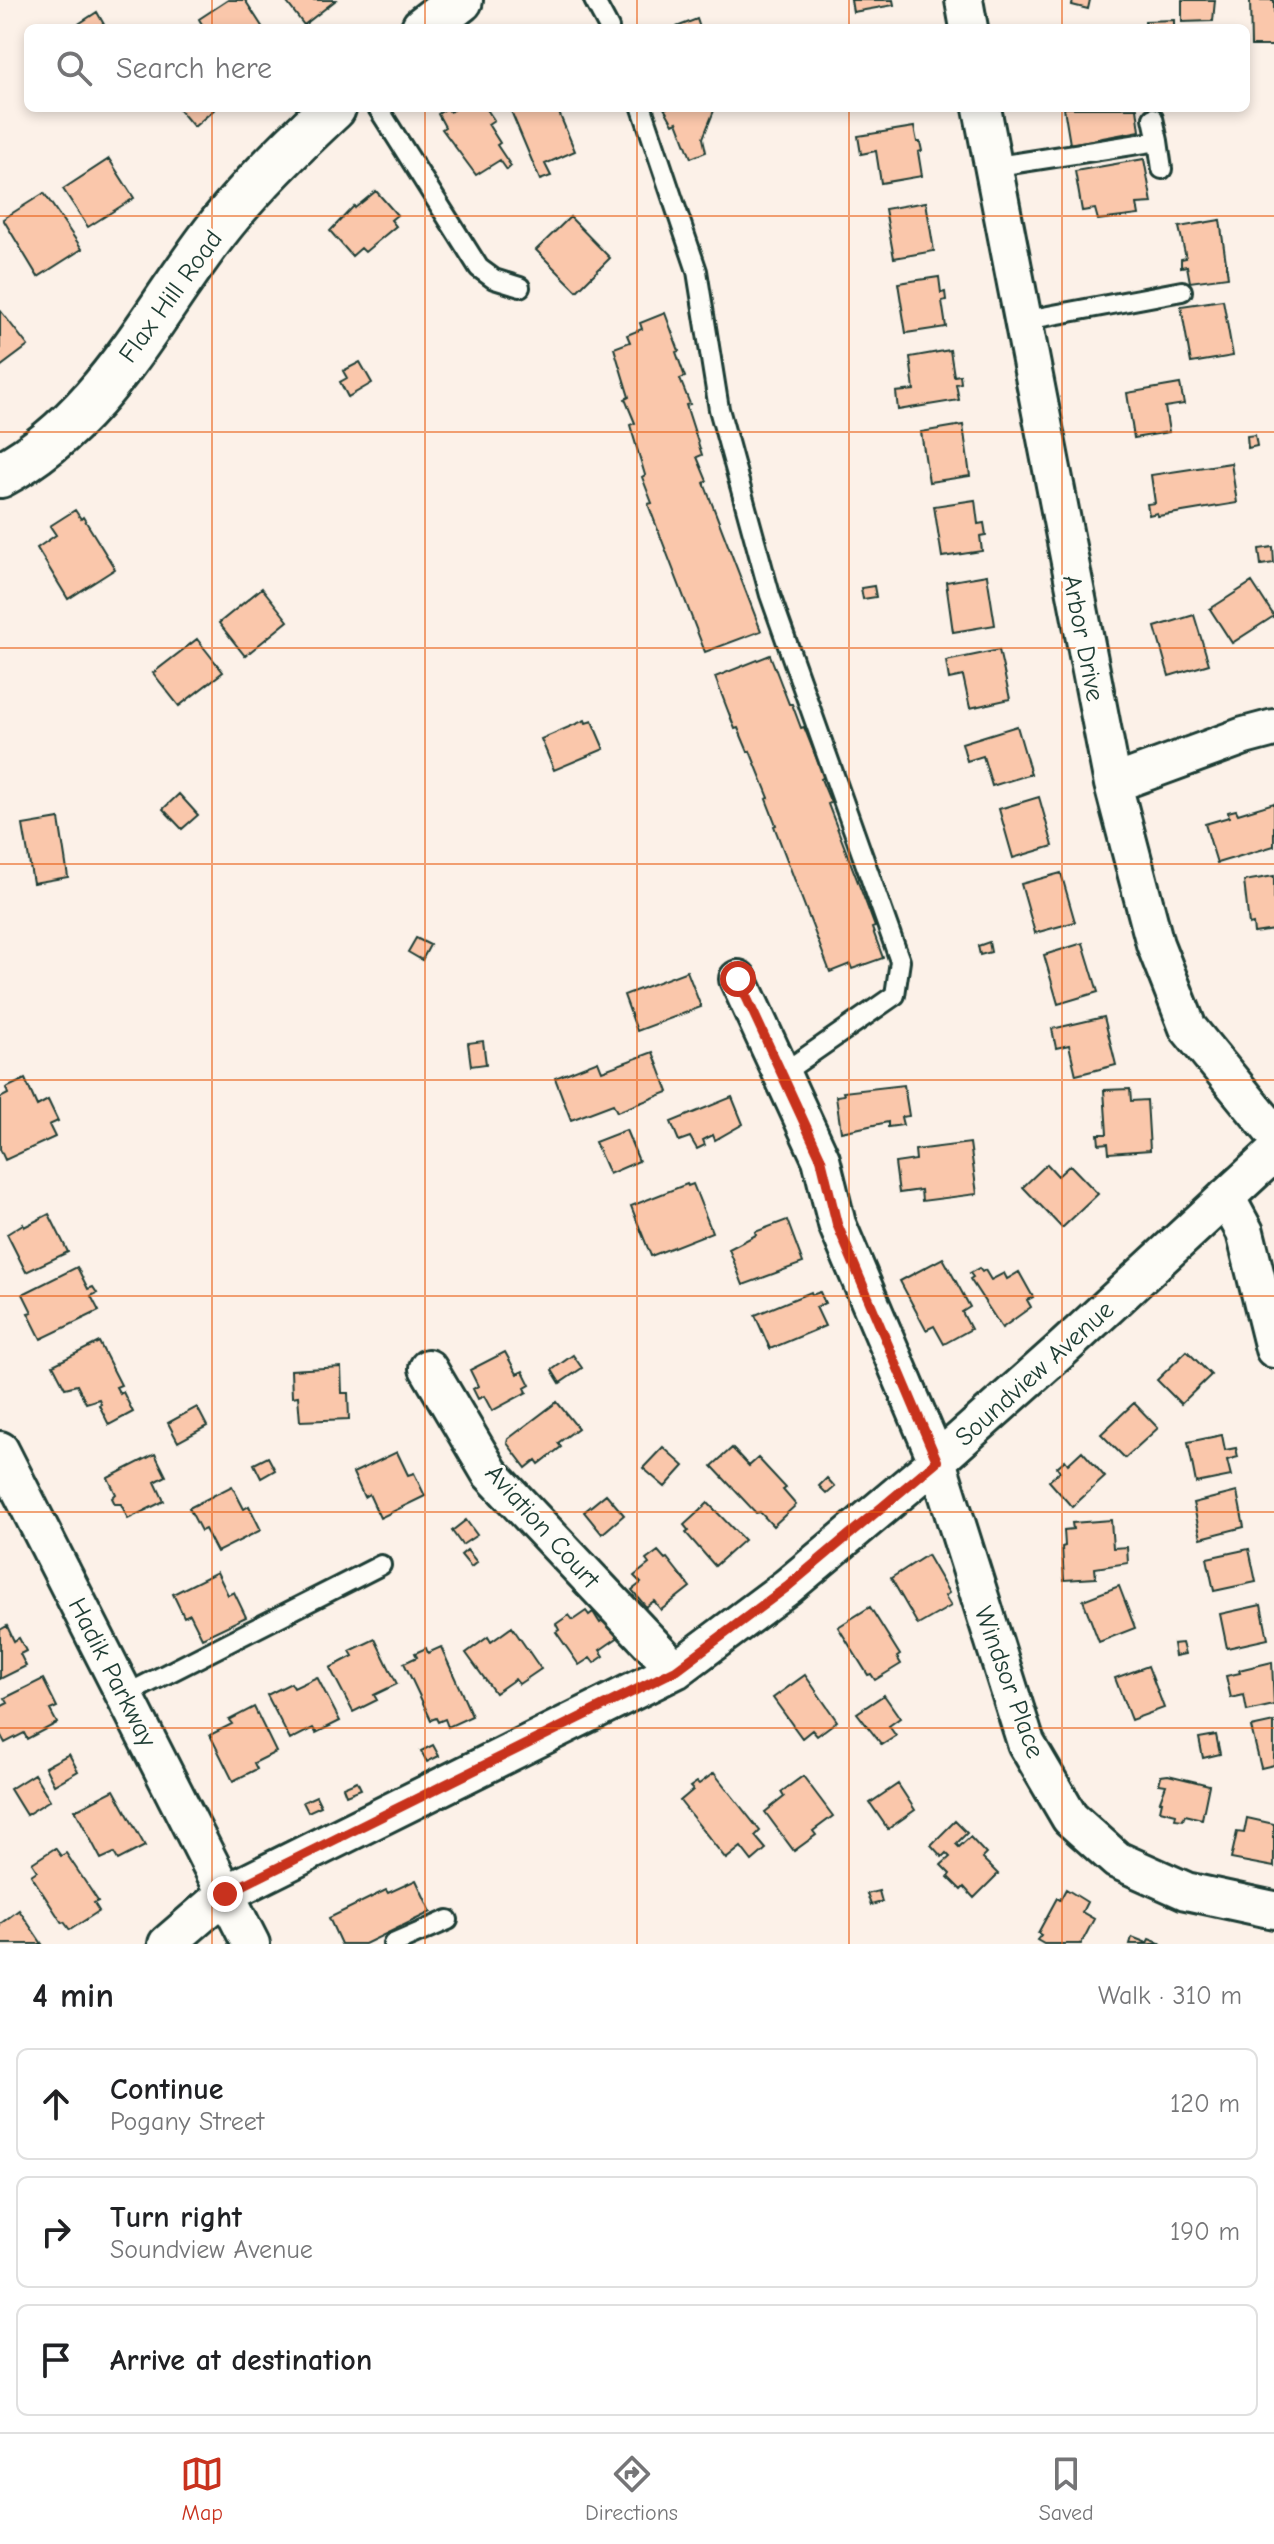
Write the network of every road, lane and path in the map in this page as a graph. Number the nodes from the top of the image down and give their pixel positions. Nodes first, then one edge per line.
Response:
1 (460, 0) edge
2 (594, 0) edge
3 (964, 0) edge
4 (429, 24) edge
5 (607, 24) edge
6 (968, 24) edge
7 (329, 112) edge
8 (381, 112) edge
9 (643, 112) edge
10 (983, 112) edge
11 (1153, 118) dead end
12 (1158, 141) junction
13 (991, 167) junction
14 (1162, 169) dead end
15 (520, 287) dead end
16 (1182, 291) dead end
17 (1021, 321) junction
18 (0, 475) edge
19 (1274, 728) edge
20 (1113, 784) junction
21 (738, 979) dead end
22 (783, 1073) junction
23 (1274, 1133) edge
24 (1274, 1153) edge
25 (1226, 1197) junction
26 (1274, 1349) edge
27 (428, 1368) dead end
28 (0, 1450) edge
29 (937, 1461) junction
30 (381, 1565) dead end
31 (676, 1670) junction
32 (125, 1695) junction
33 (225, 1894) junction
34 (1274, 1910) edge
35 (448, 1920) dead end
36 (167, 1944) edge
37 (251, 1944) edge
38 (393, 1944) edge

1 - 4 main road
2 - 5 lane
3 - 6 street
7 - 18 main road, Flax Hill Road
8 - 15 lane
9 - 22 lane
10 - 13 street, Arbor Drive
11 - 12 lane
12 - 13 lane
12 - 14 lane
13 - 17 street, Arbor Drive
16 - 17 lane
17 - 20 street, Arbor Drive
19 - 20 street
20 - 23 street, Arbor Drive
21 - 22 street, Windsor Place
22 - 29 street, Windsor Place
24 - 25 street, Soundview Avenue
25 - 26 street
25 - 29 street, Soundview Avenue
27 - 31 street, Aviation Court
28 - 32 street, Hadik Parkway
29 - 31 street, Soundview Avenue
29 - 34 street, Windsor Place
30 - 32 lane
31 - 33 street, Soundview Avenue
32 - 33 street, Hadik Parkway
33 - 36 street, Soundview Avenue
33 - 37 street, Hadik Parkway
35 - 38 lane

